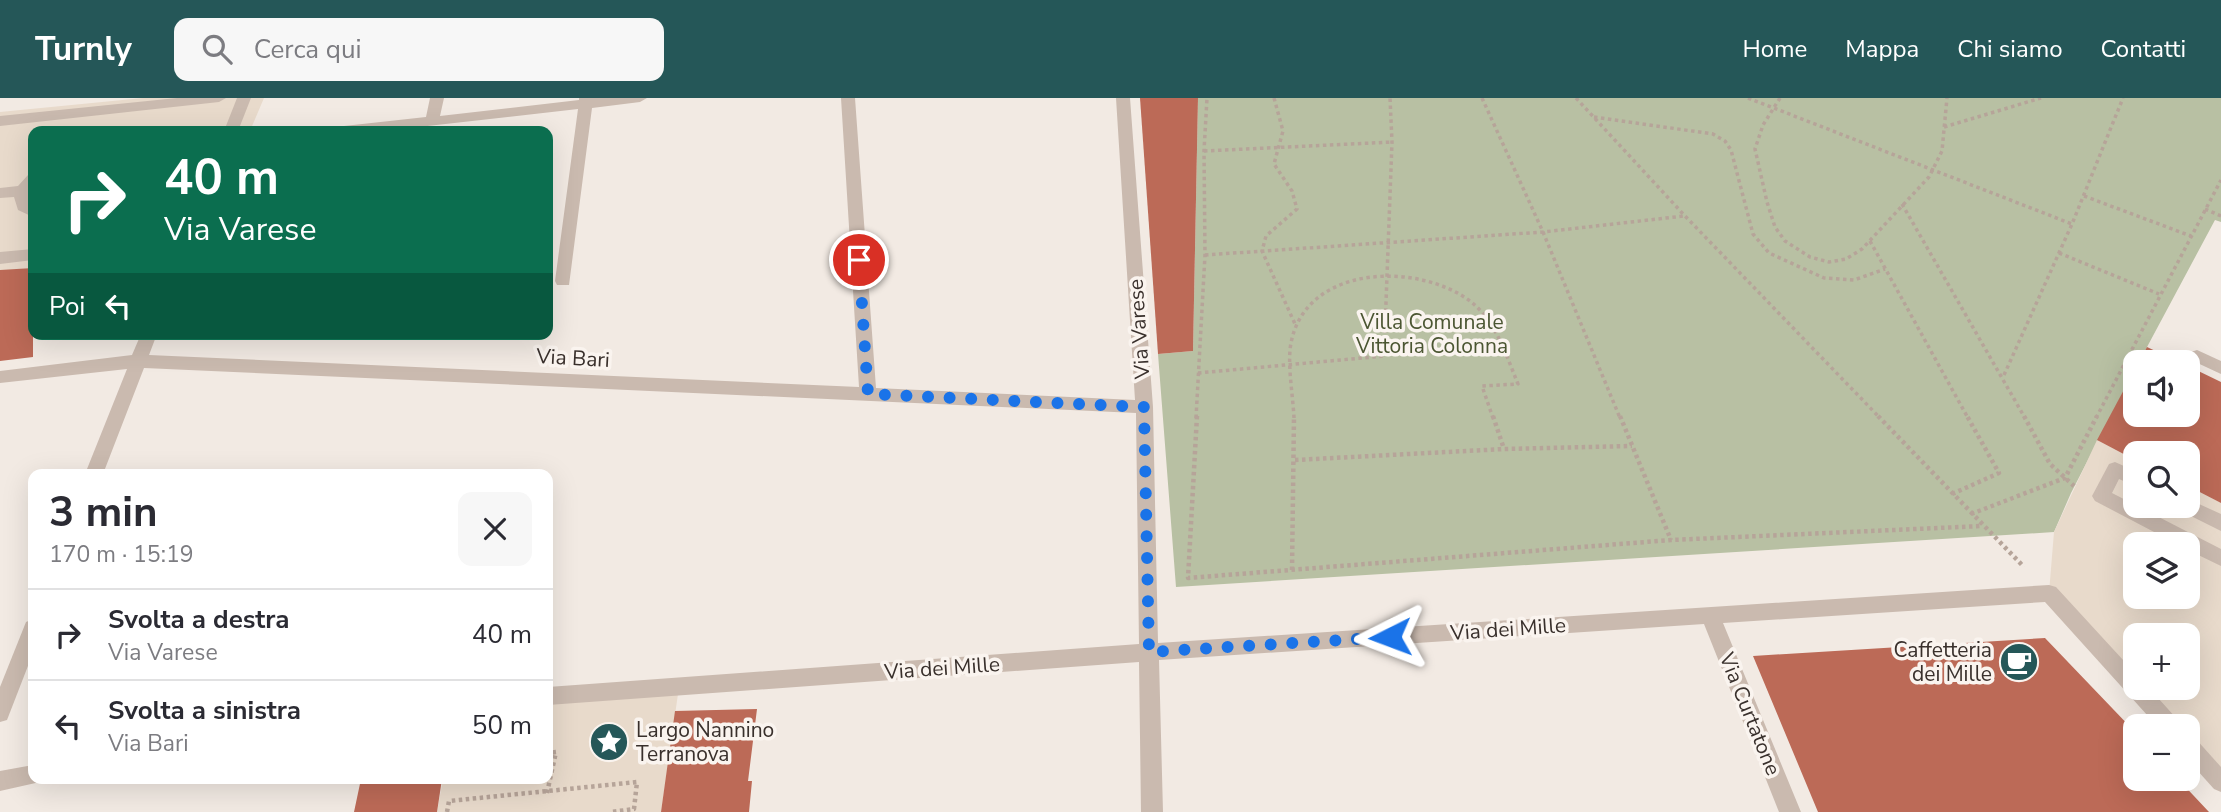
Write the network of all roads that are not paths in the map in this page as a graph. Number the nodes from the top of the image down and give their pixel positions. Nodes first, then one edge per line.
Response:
1 (219, 98) edge
2 (244, 98) edge
3 (437, 98) edge
4 (640, 98) edge
5 (848, 98) edge
6 (1123, 98) edge
7 (586, 101) edge
8 (0, 121) edge
9 (432, 121) junction
10 (233, 126) edge
11 (388, 126) edge
12 (28, 185) edge
13 (0, 193) edge
14 (28, 209) edge
15 (28, 254) edge
16 (0, 258) edge
17 (563, 281) dead end
18 (147, 340) edge
19 (2200, 358) edge
20 (138, 361) junction
21 (2221, 368) edge
22 (0, 377) edge
23 (868, 394) junction
24 (1144, 407) junction
25 (96, 469) edge
26 (2123, 473) edge
27 (2123, 507) edge
28 (2200, 512) edge
29 (2144, 518) edge
30 (2221, 523) edge
31 (2221, 558) edge
32 (1711, 617) junction
33 (28, 641) edge
34 (1149, 652) junction
35 (2123, 674) edge
36 (553, 696) edge
37 (2147, 700) edge
38 (0, 713) edge
39 (2159, 714) edge
40 (2200, 758) edge
41 (28, 776) edge
42 (0, 781) edge
43 (2221, 782) edge
44 (1152, 812) edge
45 (1790, 812) edge

1 - 8 street
2 - 10 street
3 - 9 street
4 - 7 street
5 - 23 street
6 - 24 street, Via Varese
7 - 9 street
7 - 17 street
9 - 11 street
12 - 13 street
12 - 14 street
15 - 16 street
18 - 20 street
19 - 21 street
20 - 22 street, Via Bari
20 - 23 street, Via Bari
20 - 25 street
23 - 24 street, Via Bari
24 - 34 street, Via Varese
26 - 27 street
28 - 30 street
29 - 31 street
32 - 34 street, Via dei Mille
32 - 35 street, Via dei Mille
32 - 45 street, Via Curtatone
33 - 38 street
34 - 36 street, Via dei Mille
34 - 44 street, Via Varese
37 - 39 street
40 - 43 street
41 - 42 street

